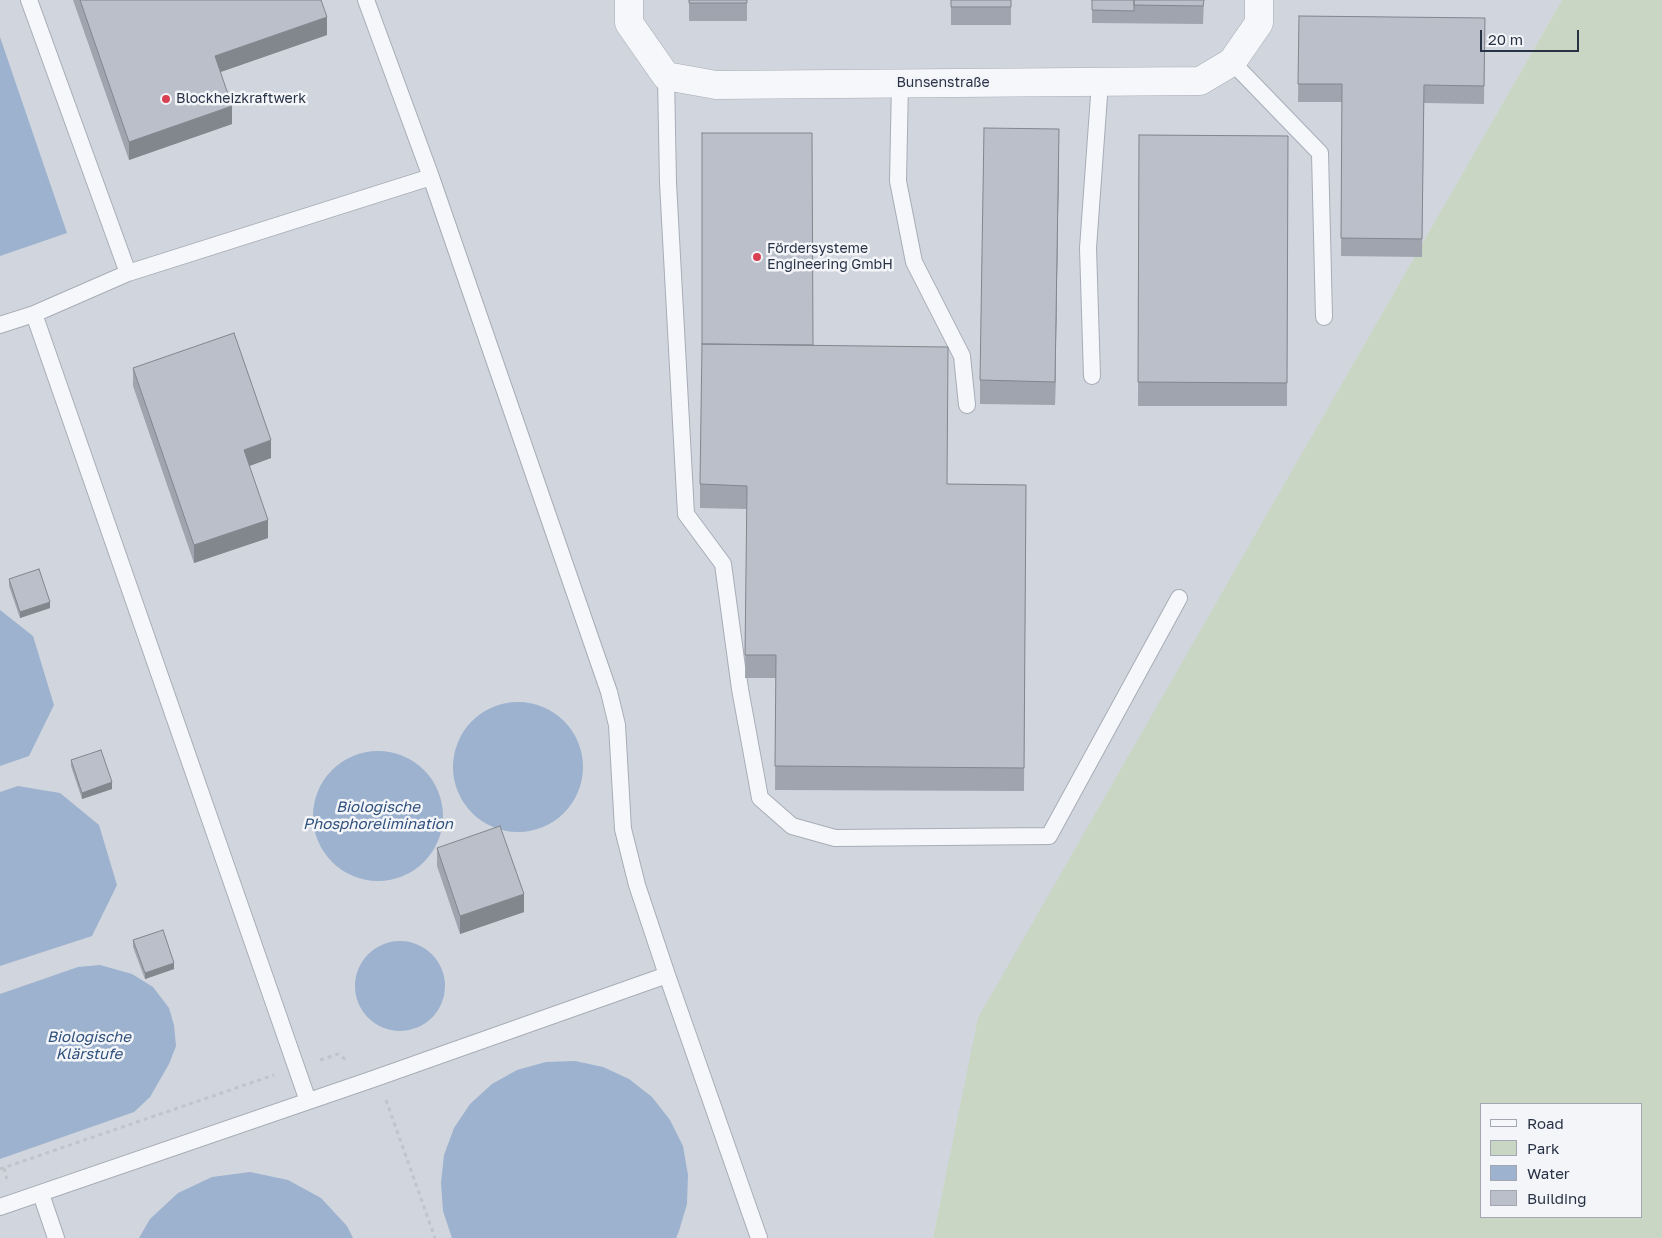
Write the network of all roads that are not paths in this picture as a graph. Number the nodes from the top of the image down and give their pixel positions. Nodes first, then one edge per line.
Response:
1 (28, 0) edge
2 (366, 0) edge
3 (629, 0) edge
4 (1259, 0) edge
5 (1232, 62) junction
6 (666, 76) junction
7 (1100, 82) junction
8 (900, 83) junction
9 (431, 177) junction
10 (128, 273) junction
11 (34, 314) junction
12 (1324, 317) dead end
13 (0, 325) edge
14 (1092, 376) dead end
15 (968, 405) dead end
16 (1179, 598) dead end
17 (667, 975) junction
18 (308, 1101) junction
19 (41, 1194) junction
20 (0, 1207) edge
21 (56, 1238) edge
22 (759, 1238) edge

1 - 10 lane
2 - 9 lane
3 - 6 street
4 - 5 street, Bunsenstraße
5 - 7 street, Bunsenstraße
5 - 12 lane
6 - 8 street, Bunsenstraße
6 - 16 lane
7 - 8 street, Bunsenstraße
7 - 14 lane
8 - 15 lane
9 - 10 lane
9 - 17 lane
10 - 11 lane
11 - 13 lane
11 - 18 lane
17 - 18 lane
17 - 22 lane
18 - 19 lane
19 - 20 lane
19 - 21 lane

